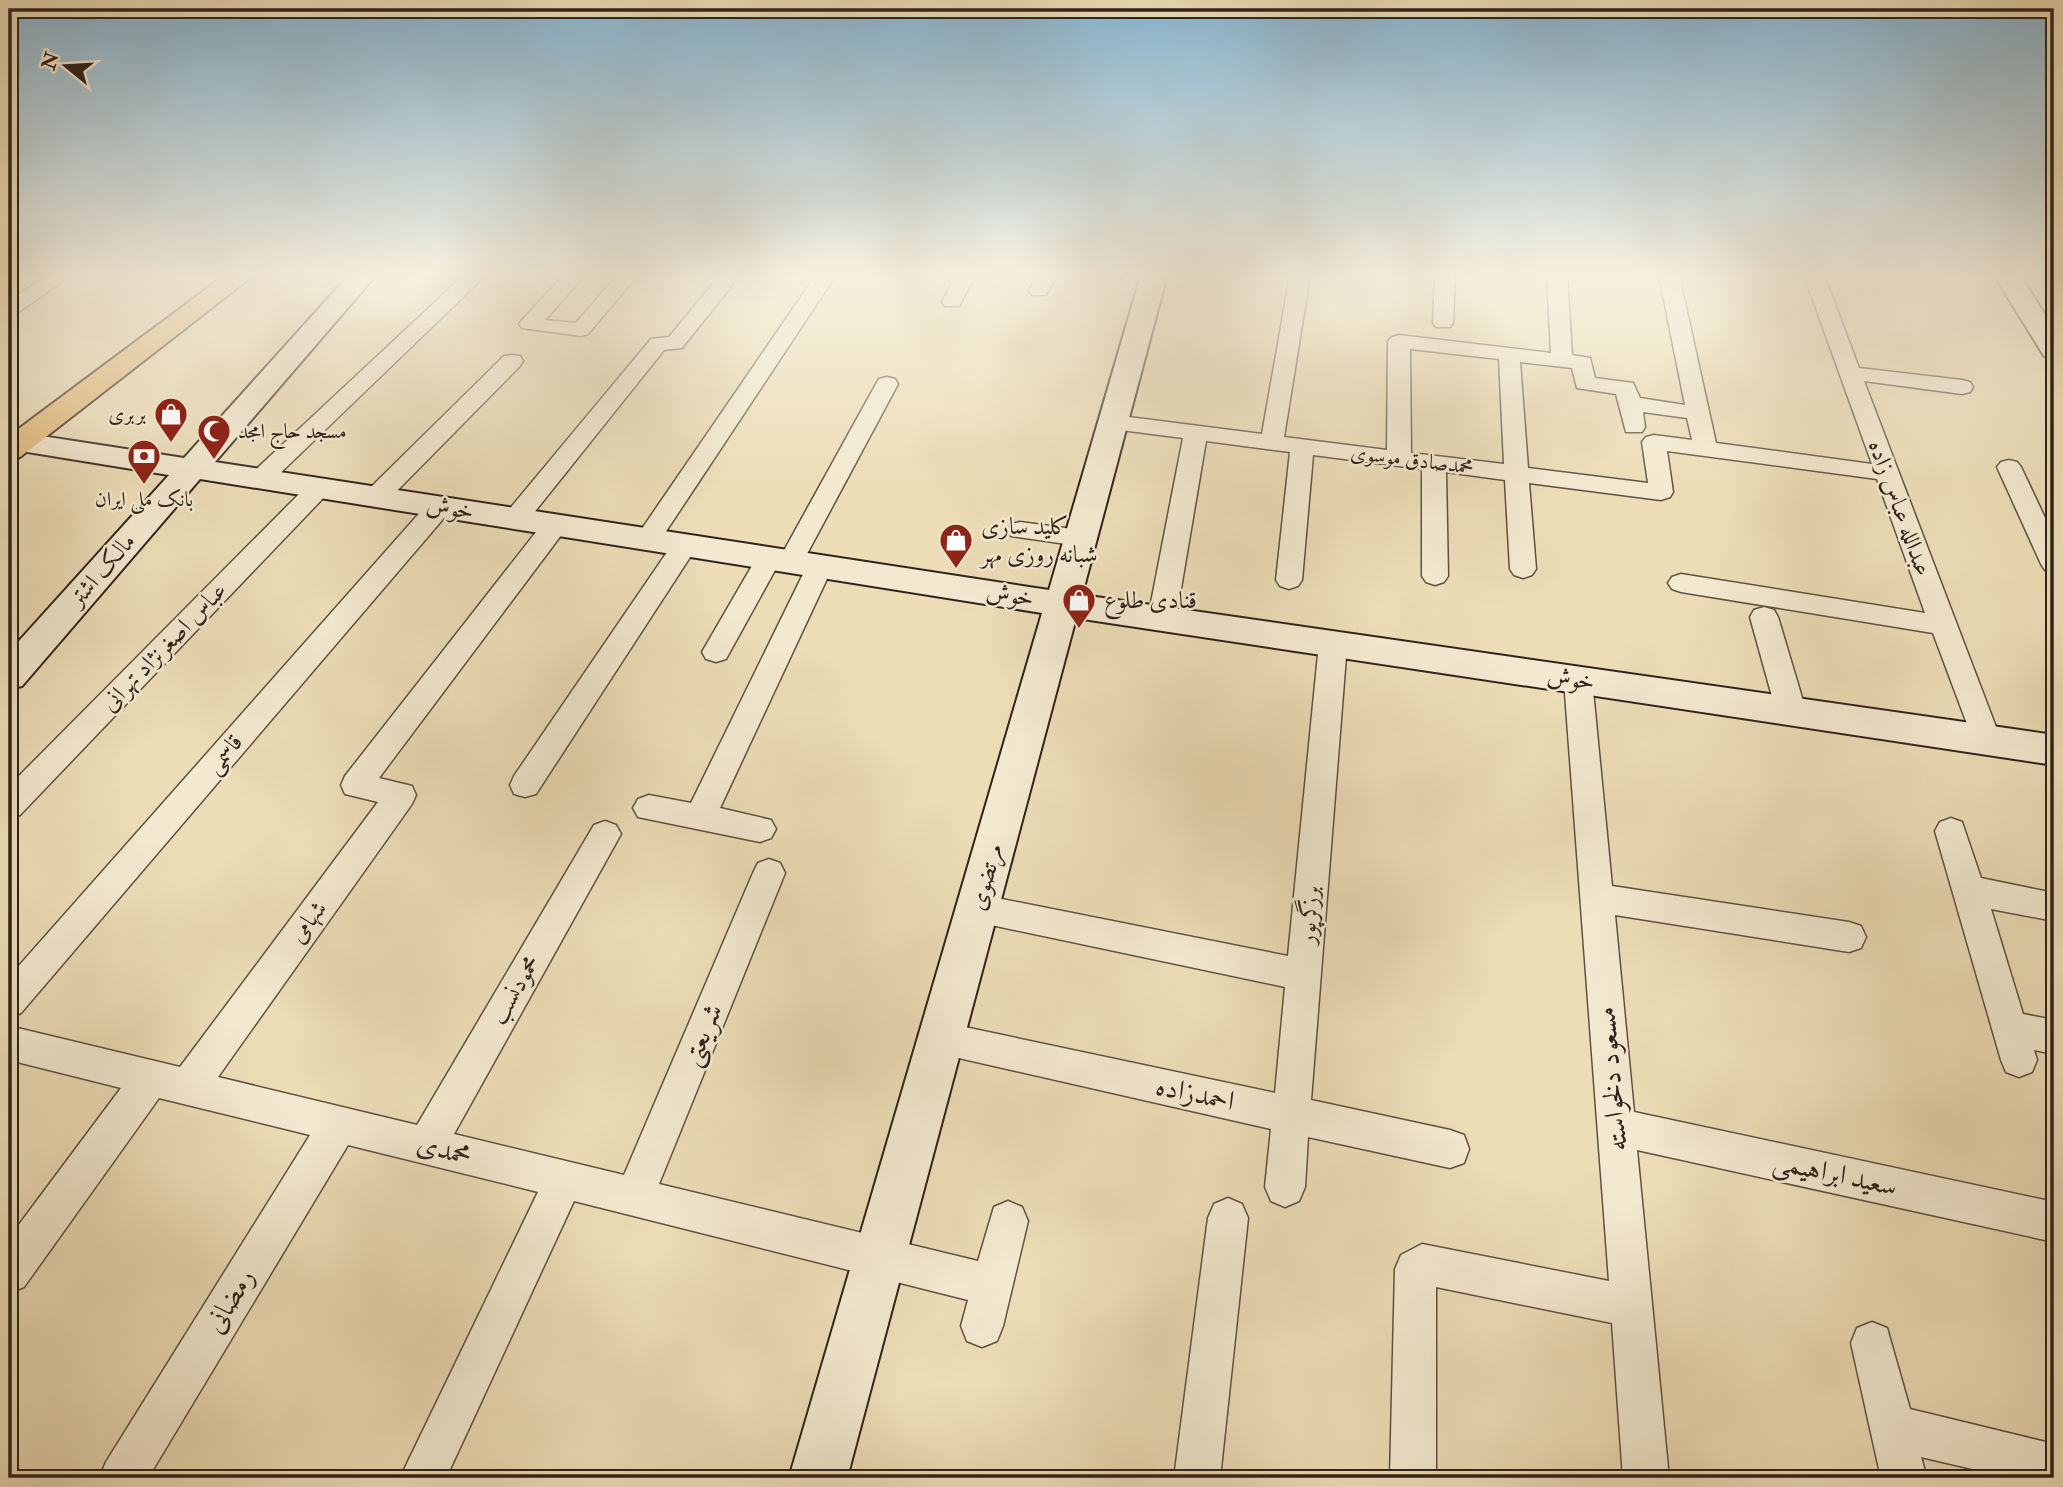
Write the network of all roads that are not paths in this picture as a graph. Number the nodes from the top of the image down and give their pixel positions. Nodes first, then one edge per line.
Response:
1 (130, 344) edge
2 (144, 344) edge
3 (302, 344) edge
4 (403, 344) edge
5 (657, 344) edge
6 (779, 344) edge
7 (1131, 344) edge
8 (1288, 344) edge
9 (1399, 344) edge
10 (1428, 344) edge
11 (1561, 344) edge
12 (1683, 344) edge
13 (1839, 344) edge
14 (1509, 354) junction
15 (645, 359) junction
16 (1562, 360) junction
17 (512, 361) dead end
18 (676, 362) dead end
19 (1850, 373) junction
20 (887, 384) dead end
21 (1962, 387) dead end
22 (1631, 404) junction
23 (1697, 413) junction
24 (1113, 422) junction
25 (1634, 427) dead end
26 (1196, 432) junction
27 (12, 439) edge
28 (1272, 442) junction
29 (1302, 446) junction
30 (1705, 449) junction
31 (1399, 458) junction
32 (1434, 463) junction
33 (2009, 467) dead end
34 (193, 468) junction
35 (1887, 473) junction
36 (1517, 474) junction
37 (261, 478) junction
38 (320, 487) junction
39 (377, 496) junction
40 (440, 506) junction
41 (2027, 509) junction
42 (2054, 513) edge
43 (516, 518) junction
44 (556, 524) junction
45 (1020, 530) dead end
46 (1080, 538) junction
47 (648, 539) junction
48 (685, 545) junction
49 (794, 562) junction
50 (2054, 564) edge
51 (1523, 569) dead end
52 (1435, 576) dead end
53 (1290, 579) dead end
54 (1681, 583) dead end
55 (1062, 604) junction
56 (1764, 617) dead end
57 (1162, 618) junction
58 (1943, 625) junction
59 (1333, 644) junction
60 (716, 652) dead end
61 (9, 676) edge
62 (1578, 680) junction
63 (1791, 711) junction
64 (1986, 740) junction
65 (2054, 750) edge
66 (525, 785) dead end
67 (9, 806) edge
68 (649, 808) dead end
69 (700, 817) junction
70 (760, 829) dead end
71 (1951, 831) dead end
72 (605, 834) dead end
73 (769, 873) dead end
74 (1969, 890) junction
75 (1596, 898) junction
76 (2054, 907) edge
77 (977, 908) junction
78 (1849, 937) dead end
79 (1304, 975) junction
80 (9, 1002) edge
81 (2054, 1037) edge
82 (941, 1039) junction
83 (9, 1043) edge
84 (151, 1078) junction
85 (188, 1087) junction
86 (1291, 1115) junction
87 (339, 1124) junction
88 (1616, 1127) junction
89 (426, 1146) junction
90 (1450, 1149) dead end
91 (564, 1180) junction
92 (1285, 1187) dead end
93 (634, 1197) junction
94 (1228, 1218) dead end
95 (1008, 1221) dead end
96 (2054, 1222) edge
97 (879, 1258) junction
98 (9, 1272) edge
99 (992, 1285) junction
100 (1631, 1306) junction
101 (982, 1326) dead end
102 (1872, 1343) dead end
103 (1891, 1427) junction
104 (2054, 1466) edge
105 (122, 1478) edge
106 (423, 1478) edge
107 (818, 1478) edge
108 (1197, 1478) edge
109 (1413, 1478) edge
110 (1646, 1478) edge
111 (1904, 1478) edge

1 - 27 main road
2 - 27 main road
3 - 34 main road, مالک اشتر
4 - 37 street
5 - 15 street
6 - 47 street
7 - 24 main road, مرتضوی
8 - 28 street
9 - 31 street
10 - 14 street
11 - 16 street
12 - 23 street
13 - 19 street, عبدالله عباس زاده
14 - 16 street
14 - 36 street
15 - 18 street
15 - 43 street
16 - 22 street
17 - 39 street
19 - 21 street
19 - 35 street, عبدالله عباس زاده
20 - 49 street
22 - 23 street
22 - 25 street
23 - 30 street
24 - 26 street, محمدصادق موسوی
24 - 46 main road, مرتضوی
26 - 28 street, محمدصادق موسوی
26 - 57 street
27 - 34 main road, خوش
28 - 29 street, محمدصادق موسوی
29 - 31 street, محمدصادق موسوی
29 - 53 street
30 - 35 street
30 - 36 street, محمدصادق موسوی
31 - 32 street, محمدصادق موسوی
32 - 36 street, محمدصادق موسوی
32 - 52 street
33 - 41 street
34 - 37 main road, خوش
34 - 61 main road, مالک اشتر
35 - 58 street, عبدالله عباس زاده
36 - 51 street
37 - 38 main road, خوش
38 - 39 main road, خوش
38 - 67 street, عباس اصغرنژاد تهرانی
39 - 40 main road, خوش
40 - 43 main road, خوش
40 - 80 street, قاسمی
41 - 42 street
41 - 50 street
43 - 44 main road, خوش
44 - 47 main road, خوش
44 - 85 street, شهامی
45 - 46 street
46 - 55 main road, مرتضوی
47 - 48 main road, خوش
48 - 49 main road, خوش
48 - 66 street
49 - 55 main road, خوش
49 - 60 street
49 - 69 street
54 - 58 street
55 - 57 main road, خوش
55 - 77 main road, مرتضوی
56 - 63 street
57 - 59 main road, خوش
58 - 64 street, عبدالله عباس زاده
59 - 62 main road, خوش
59 - 79 street, برزگرپور
62 - 63 main road, خوش
62 - 75 street, مسعود دلخواسته
63 - 64 main road, خوش
64 - 65 main road, خوش
68 - 69 street
69 - 70 street
71 - 74 street
72 - 89 street, محمودنسب
73 - 93 street, شریعتی
74 - 76 street
74 - 81 street
75 - 78 street
75 - 88 street, مسعود دلخواسته
77 - 79 street
77 - 82 main road, مرتضوی
79 - 86 street, برزگرپور
82 - 86 street, احمدزاده
82 - 97 main road, مرتضوی
83 - 84 street, محمدی
84 - 85 street, محمدی
84 - 98 street
85 - 87 street, محمدی
86 - 90 street, احمدزاده
86 - 92 street, برزگرپور
87 - 89 street, محمدی
87 - 105 street, رمضانی
88 - 96 street, سعید ابراهیمی
88 - 100 street, مسعود دلخواسته
89 - 91 street, محمدی
91 - 93 street, محمدی
91 - 106 street
93 - 97 street, محمدی
94 - 108 street
95 - 99 street
97 - 99 street, محمدی
97 - 107 main road, مرتضوی
99 - 101 street
100 - 109 street
100 - 110 street, مسعود دلخواسته
102 - 103 street
103 - 104 street
103 - 111 street

